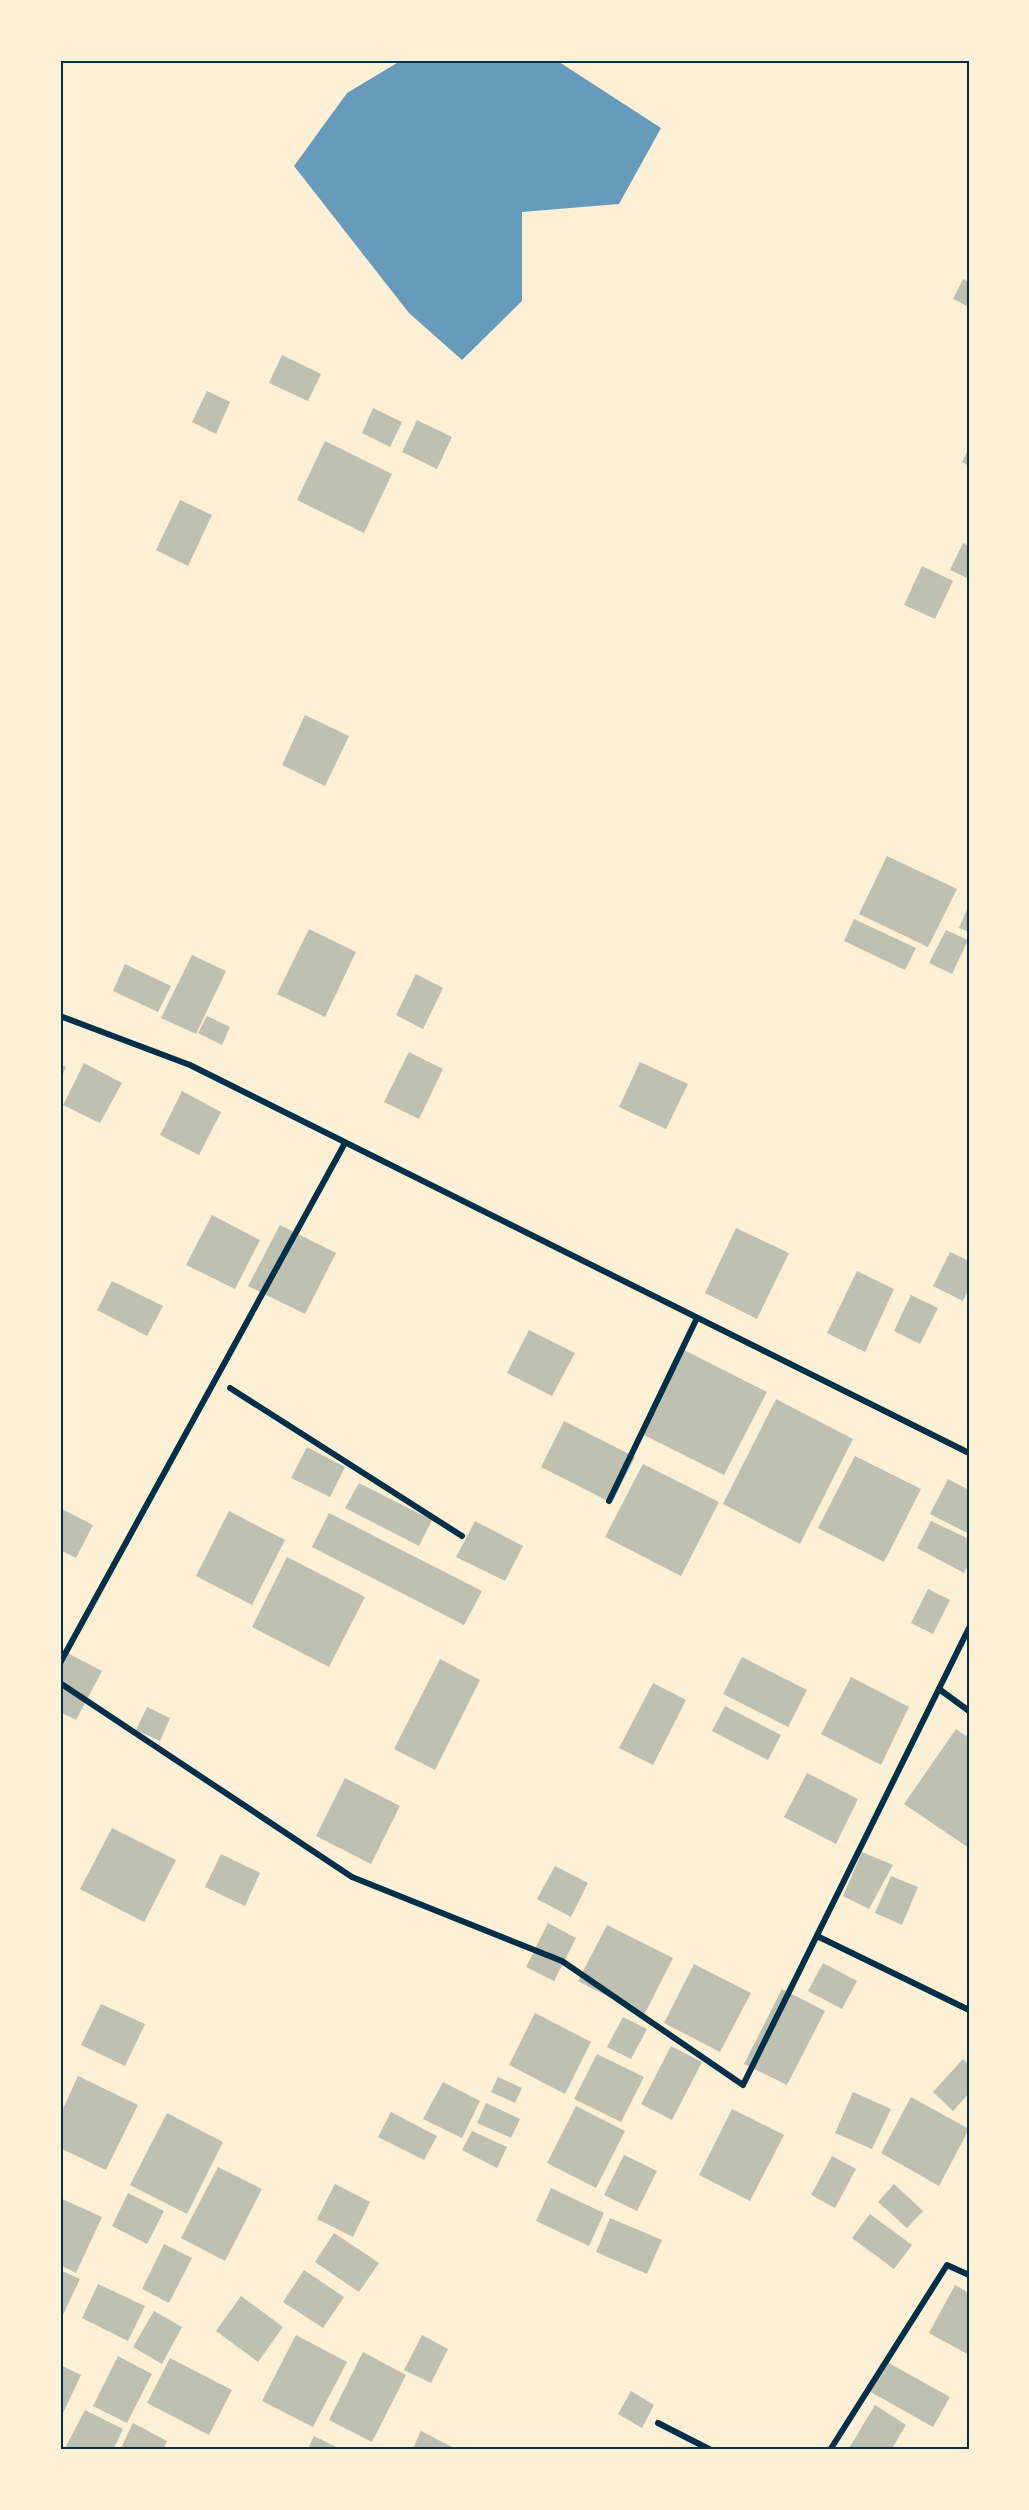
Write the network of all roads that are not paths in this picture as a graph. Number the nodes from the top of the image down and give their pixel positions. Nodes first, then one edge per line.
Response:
1 (60, 1016) edge
2 (345, 1143) junction
3 (697, 1318) junction
4 (230, 1388) dead end
5 (969, 1453) edge
6 (609, 1501) dead end
7 (462, 1536) dead end
8 (969, 1628) edge
9 (60, 1663) edge
10 (60, 1683) edge
11 (939, 1689) junction
12 (969, 1711) edge
13 (817, 1936) junction
14 (969, 2010) edge
15 (969, 2275) edge
16 (658, 2423) dead end
17 (711, 2450) edge
18 (830, 2450) edge

1 - 2 street
2 - 3 street
2 - 9 street
3 - 5 street
3 - 6 street
4 - 7 street
8 - 11 street
10 - 13 street
11 - 12 street
11 - 13 street
13 - 14 street
15 - 18 street
16 - 17 street

